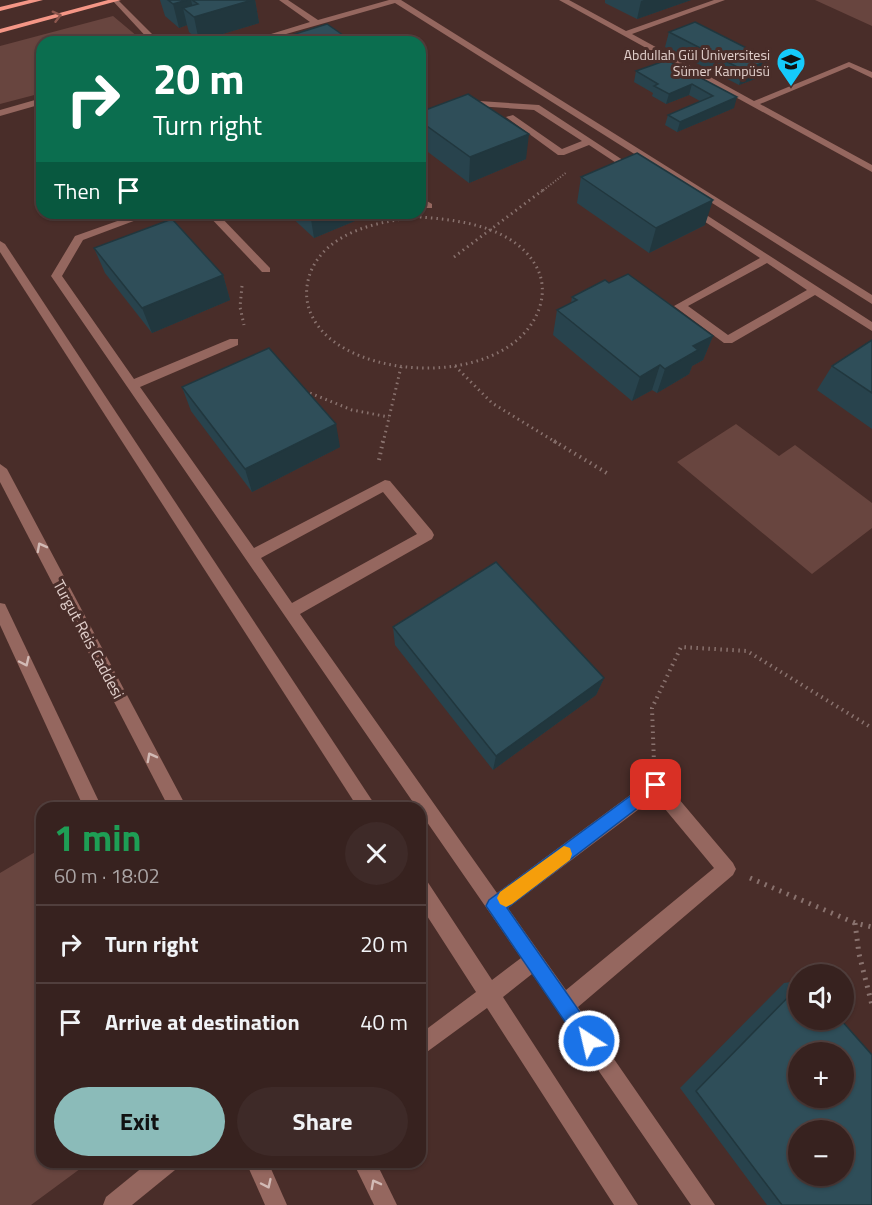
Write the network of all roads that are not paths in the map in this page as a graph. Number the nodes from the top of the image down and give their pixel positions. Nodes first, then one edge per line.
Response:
1 (39, 0) edge
2 (116, 0) edge
3 (283, 0) edge
4 (396, 0) edge
5 (562, 0) edge
6 (721, 0) edge
7 (0, 9) edge
8 (317, 23) junction
9 (0, 31) edge
10 (625, 34) junction
11 (150, 36) edge
12 (270, 36) edge
13 (872, 75) edge
14 (36, 103) edge
15 (753, 104) junction
16 (450, 107) edge
17 (0, 113) edge
18 (510, 117) dead end
19 (589, 142) junction
20 (872, 169) edge
21 (649, 181) edge
22 (678, 200) edge
23 (133, 219) edge
24 (217, 219) edge
25 (0, 244) edge
26 (768, 258) junction
27 (266, 270) dead end
28 (815, 290) junction
29 (872, 300) edge
30 (872, 327) edge
31 (234, 342) dead end
32 (132, 385) junction
33 (0, 469) edge
34 (251, 556) junction
35 (0, 609) edge
36 (290, 612) junction
37 (90, 802) edge
38 (175, 802) edge
39 (364, 802) edge
40 (422, 802) edge
41 (426, 807) edge
42 (426, 897) edge
43 (495, 906) junction
44 (533, 960) junction
45 (489, 994) junction
46 (564, 1005) junction
47 (426, 1042) edge
48 (160, 1168) edge
49 (260, 1168) edge
50 (367, 1168) edge
51 (114, 1205) edge
52 (276, 1205) edge
53 (386, 1205) edge
54 (627, 1205) edge
55 (704, 1205) edge

1 - 7 main road
9 -> 2 main road
2 - 11 street
3 - 8 street
4 - 8 street
4 - 29 street
5 - 10 street
6 - 10 street
8 - 12 street
10 - 15 street
13 - 15 street
14 - 17 street
15 - 20 street
16 - 19 street
18 - 19 street
19 - 21 street
22 - 26 street
23 - 32 street
24 - 27 street
25 - 39 street
26 - 28 street
26 - 28 street
28 - 30 street
31 - 32 street
32 - 34 street
38 -> 33 street, Turgut Reis Caddesi
34 - 36 street
34 - 36 street
35 -> 37 street
36 - 40 street
41 - 43 street
42 - 45 street
43 - 44 street
43 - 46 street
44 - 45 street
44 - 46 street
45 - 47 street
45 - 54 street
46 - 55 street
48 - 51 street
49 -> 52 street
53 -> 50 street

